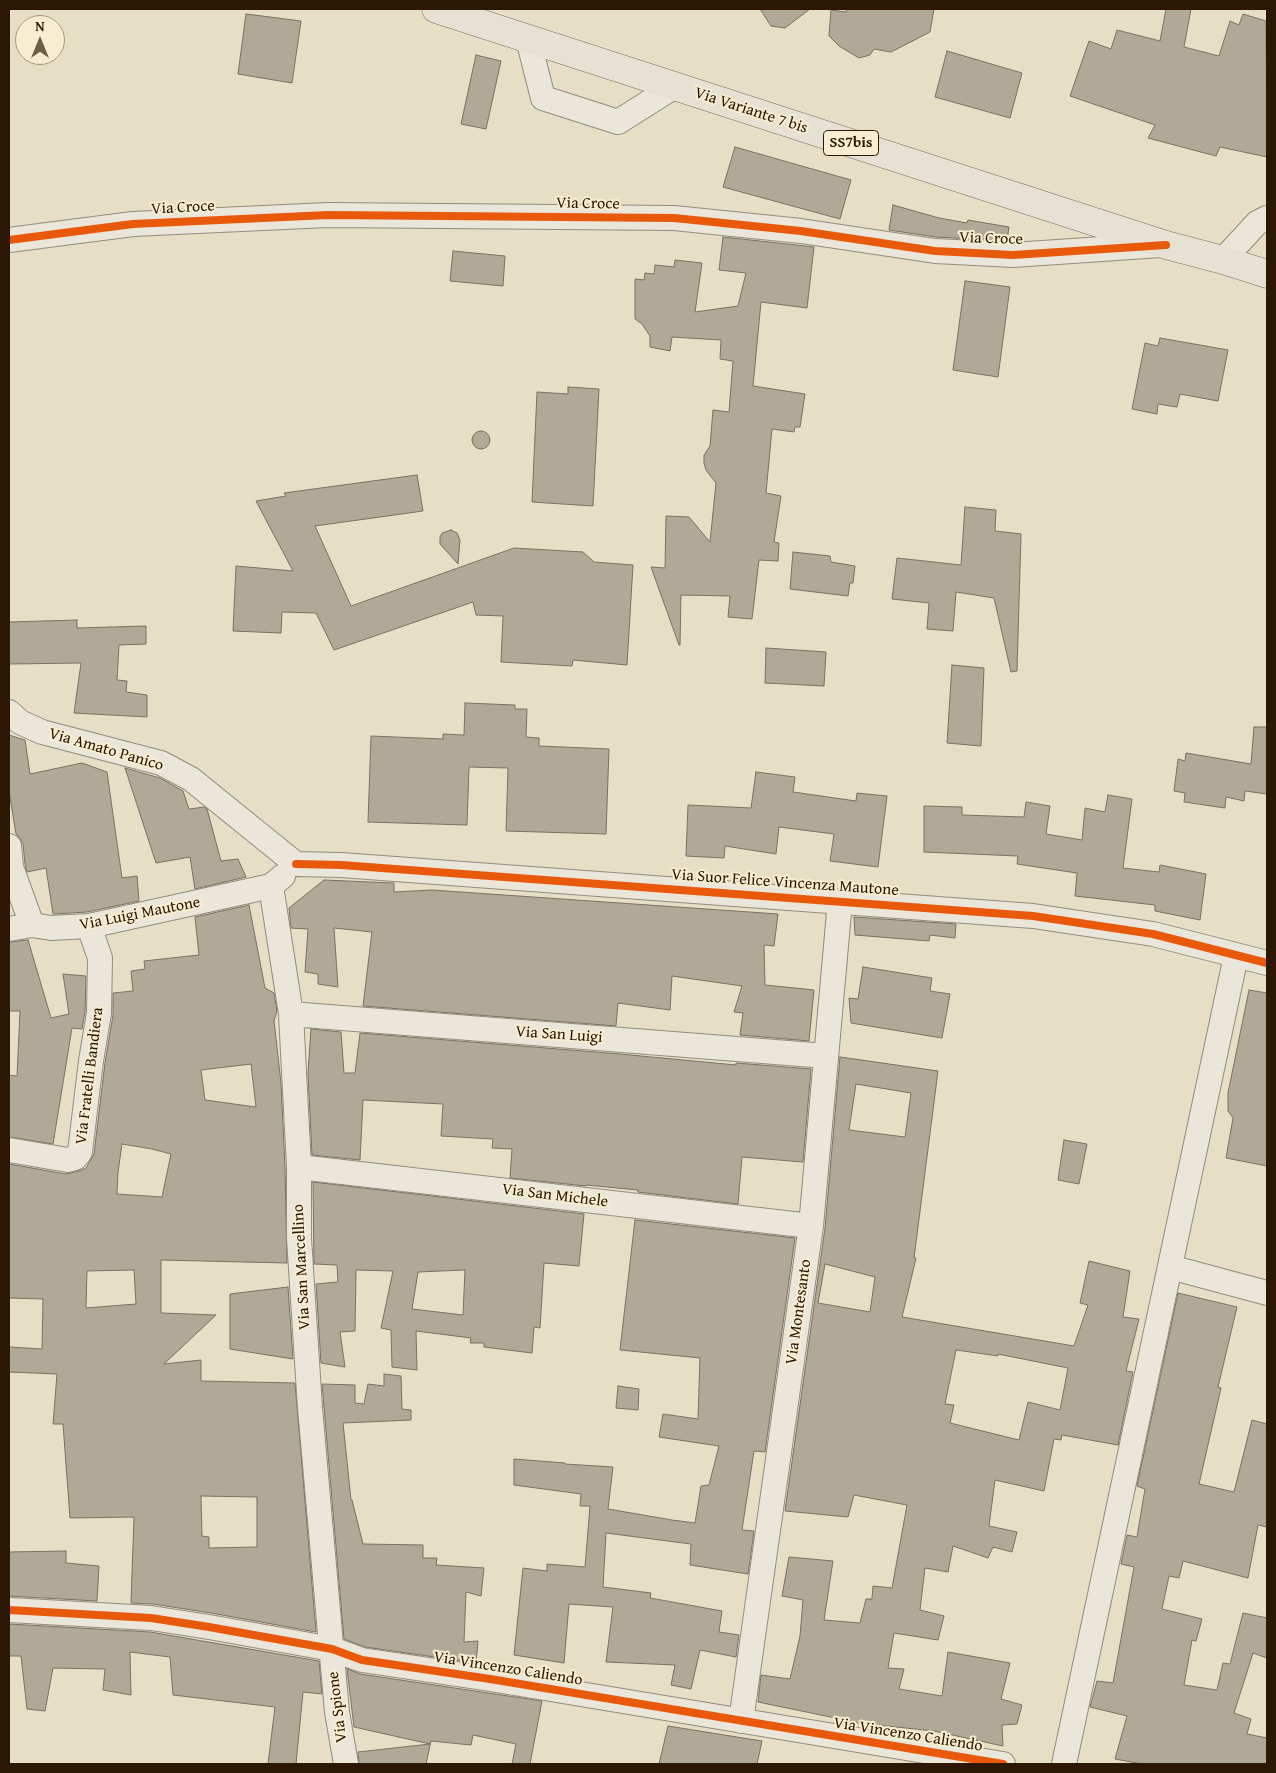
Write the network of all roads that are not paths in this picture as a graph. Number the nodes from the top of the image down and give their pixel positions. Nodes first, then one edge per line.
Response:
1 (436, 9) edge
2 (528, 39) junction
3 (675, 86) junction
4 (1267, 218) edge
5 (9, 240) edge
6 (1166, 245) junction
7 (1223, 260) junction
8 (1267, 274) edge
9 (9, 712) edge
10 (9, 846) edge
11 (296, 864) junction
12 (271, 886) junction
13 (840, 901) junction
14 (32, 925) junction
15 (89, 926) junction
16 (9, 930) edge
17 (1236, 956) junction
18 (1267, 963) edge
19 (291, 1014) junction
20 (826, 1056) junction
21 (9, 1150) edge
22 (299, 1167) junction
23 (811, 1226) junction
24 (1170, 1267) junction
25 (1267, 1293) edge
26 (9, 1610) edge
27 (332, 1649) junction
28 (741, 1721) junction
29 (346, 1764) edge
30 (1003, 1764) edge
31 (1064, 1764) edge

1 - 2 main road, Via Variante 7 bis / SS7bis
2 - 3 main road, Via Variante 7 bis / SS7bis
2 - 3 street
3 - 6 main road, Via Variante 7 bis / SS7bis
4 - 7 street
5 - 6 street, Via Croce
6 - 7 main road, Via Variante 7 bis / SS7bis
7 - 8 main road, Via Variante 7 bis / SS7bis
9 - 11 street, Via Amato Panico
10 - 14 street
11 - 12 street
11 - 13 street, Via Suor Felice Vincenza Mautone
12 - 15 street, Via Luigi Mautone
12 - 19 street, Via San Marcellino
13 - 17 street, Via Suor Felice Vincenza Mautone
13 - 20 street, Via Montesanto
14 - 15 street, Via Luigi Mautone
14 - 16 street, Via Luigi Mautone
15 - 21 street, Via Fratelli Bandiera
17 - 18 street, Via Suor Felice Vincenza Mautone
17 - 24 street
19 - 20 street, Via San Luigi
19 - 22 street, Via San Marcellino
20 - 23 street, Via Montesanto
22 - 23 street, Via San Michele
22 - 27 street, Via San Marcellino
23 - 28 street, Via Montesanto
24 - 25 street
24 - 31 street
26 - 27 street, Via Vincenzo Caliendo
27 - 28 street, Via Vincenzo Caliendo
27 - 29 street, Via Spione
28 - 30 street, Via Vincenzo Caliendo

